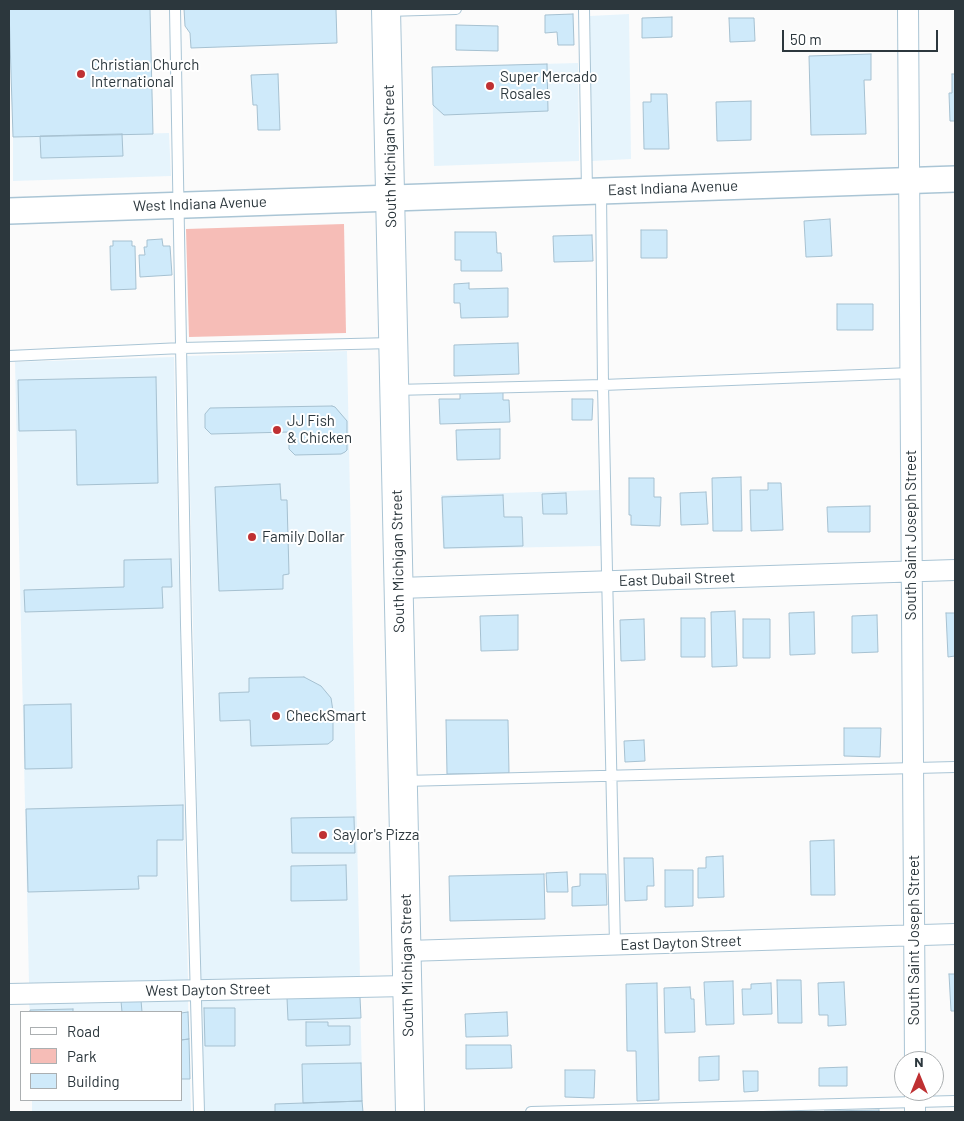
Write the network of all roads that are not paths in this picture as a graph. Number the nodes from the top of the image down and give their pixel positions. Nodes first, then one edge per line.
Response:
1 (175, 9) edge
2 (456, 9) edge
3 (584, 9) edge
4 (908, 9) edge
5 (386, 10) edge
6 (955, 179) edge
7 (909, 180) junction
8 (594, 191) junction
9 (391, 198) junction
10 (179, 205) junction
11 (9, 211) edge
12 (394, 343) junction
13 (182, 348) junction
14 (9, 356) edge
15 (910, 372) junction
16 (603, 385) junction
17 (394, 390) junction
18 (955, 570) edge
19 (912, 571) junction
20 (609, 581) junction
21 (399, 588) junction
22 (955, 767) edge
23 (913, 768) junction
24 (612, 776) junction
25 (403, 781) junction
26 (955, 934) edge
27 (914, 935) junction
28 (615, 945) junction
29 (407, 951) junction
30 (407, 986) junction
31 (196, 991) junction
32 (9, 994) edge
33 (915, 1051) edge
34 (955, 1101) edge
35 (915, 1102) edge
36 (618, 1111) edge
37 (199, 1112) edge
38 (410, 1112) edge
39 (531, 1112) edge

1 - 10 lane
2 - 5 lane
3 - 8 lane
4 - 7 street, South Saint Joseph Street
5 - 9 main road, South Michigan Street
6 - 7 street, East Indiana Avenue
7 - 8 street, East Indiana Avenue
7 - 15 street, South Saint Joseph Street
8 - 9 street, East Indiana Avenue
8 - 16 lane
9 - 10 street, West Indiana Avenue
9 - 12 main road, South Michigan Street
10 - 11 street, West Indiana Avenue
10 - 13 lane
12 - 13 lane
12 - 17 main road, South Michigan Street
13 - 14 lane
13 - 31 lane
15 - 16 lane
15 - 19 street, South Saint Joseph Street
16 - 17 lane
16 - 20 lane
17 - 21 main road, South Michigan Street
18 - 19 street, East Dubail Street
19 - 20 street, East Dubail Street
19 - 23 street, South Saint Joseph Street
20 - 21 street, East Dubail Street
20 - 24 lane
21 - 25 main road, South Michigan Street
22 - 23 lane
23 - 24 lane
23 - 27 street, South Saint Joseph Street
24 - 25 lane
24 - 28 lane
25 - 29 main road, South Michigan Street
26 - 27 street, East Dayton Street
27 - 28 street, East Dayton Street
27 - 33 street, South Saint Joseph Street
28 - 29 street, East Dayton Street
29 - 30 main road, South Michigan Street
30 - 31 street, West Dayton Street
30 - 38 main road, South Michigan Street
31 - 32 street, West Dayton Street
31 - 37 lane
34 - 35 lane
35 - 36 lane
36 - 39 lane

